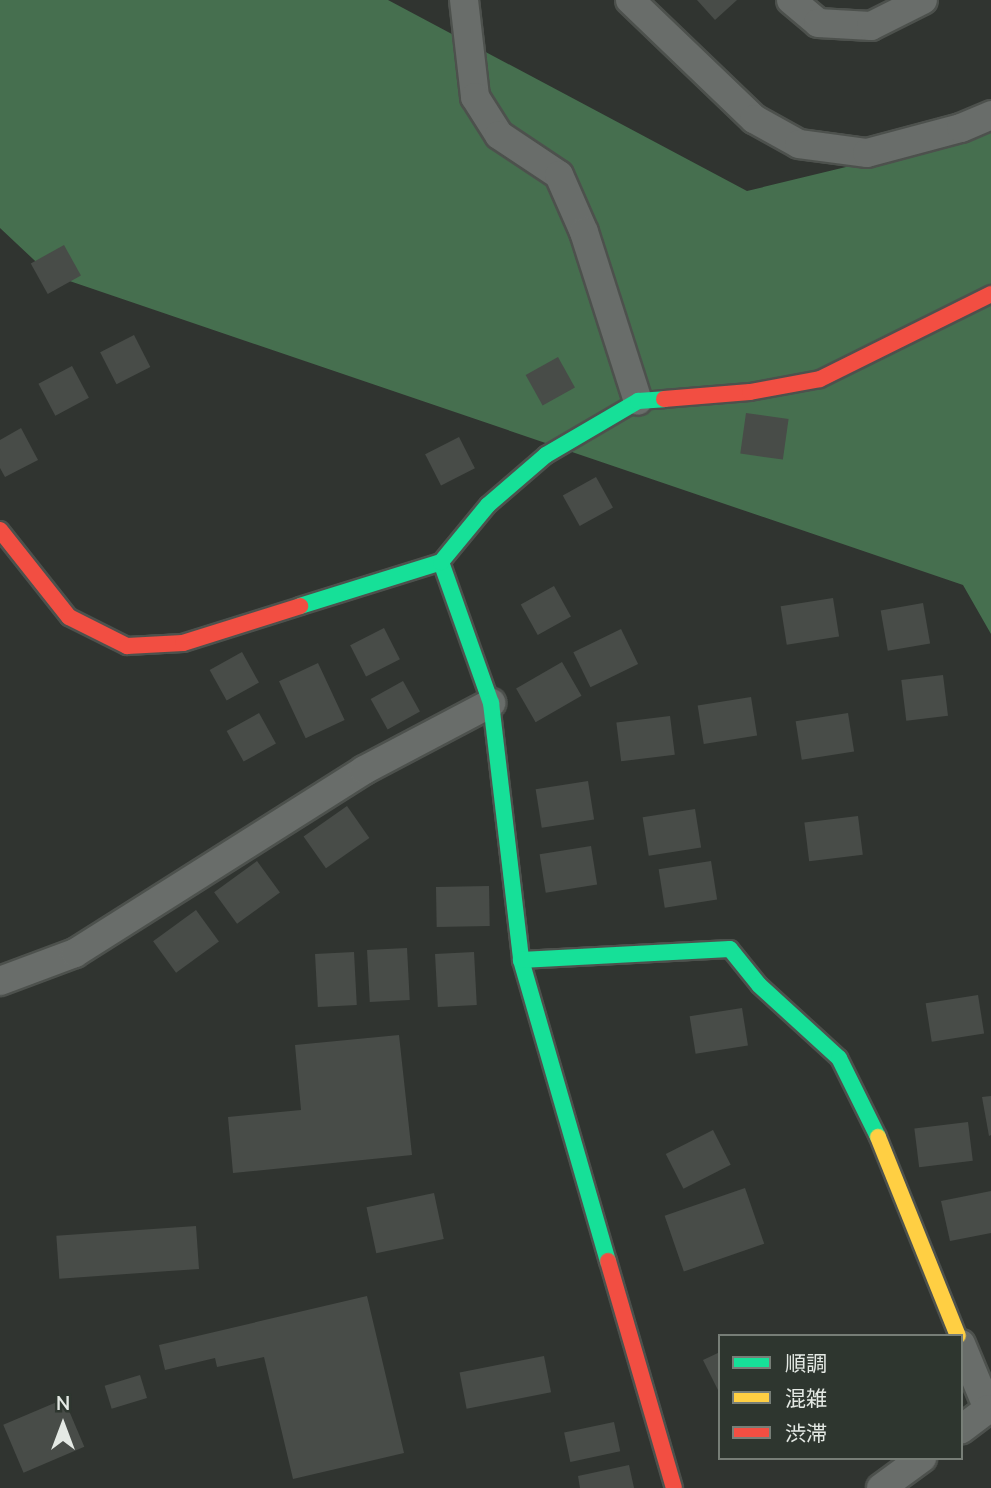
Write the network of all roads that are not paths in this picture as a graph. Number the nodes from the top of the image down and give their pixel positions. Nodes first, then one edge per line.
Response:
1 (464, 0) edge
2 (630, 0) edge
3 (792, 0) edge
4 (923, 0) edge
5 (991, 115) edge
6 (991, 294) edge
7 (638, 401) junction
8 (0, 530) edge
9 (441, 562) junction
10 (491, 703) junction
11 (521, 960) junction
12 (4, 975) edge
13 (957, 1334) edge
14 (963, 1349) edge
15 (963, 1428) edge
16 (919, 1460) edge
17 (674, 1488) edge
18 (881, 1488) edge

1 - 7 street
2 - 5 street
3 - 4 street
6 - 7 street
7 - 9 street
8 - 9 street
9 - 10 street
10 - 11 street
10 - 12 street
11 - 13 street
11 - 17 street
14 - 15 street
16 - 18 street

